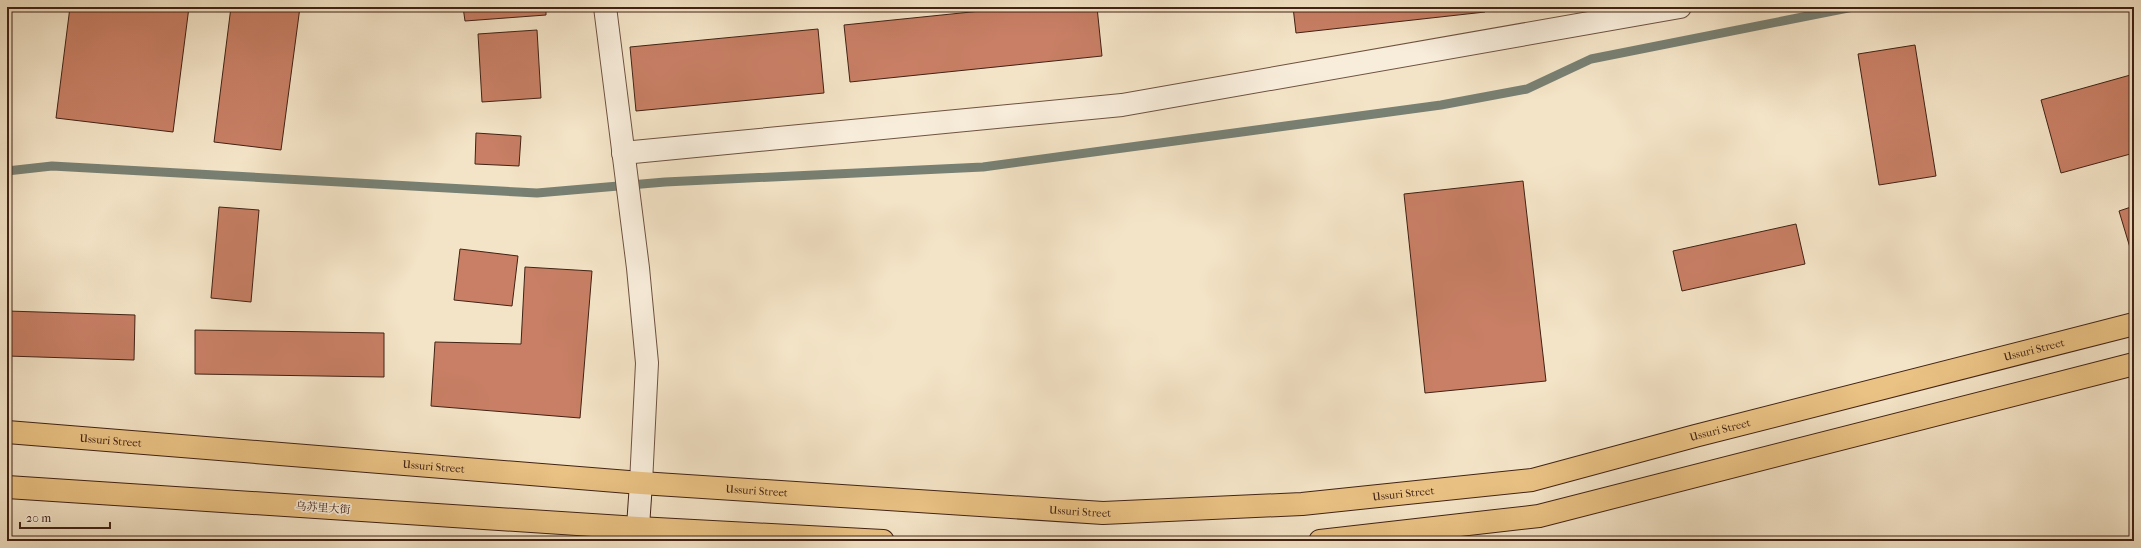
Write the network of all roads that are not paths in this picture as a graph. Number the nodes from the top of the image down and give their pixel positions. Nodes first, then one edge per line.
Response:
1 (605, 7) edge
2 (1680, 7) edge
3 (623, 153) junction
4 (2134, 324) edge
5 (2134, 364) edge
6 (7, 432) edge
7 (641, 483) junction
8 (7, 487) edge
9 (637, 535) edge
10 (883, 541) edge
11 (1320, 541) edge

1 - 3 street
2 - 3 street
3 - 7 street
4 - 7 highway, Ussuri Street
5 - 11 highway
6 - 7 highway, Ussuri Street
7 - 9 street
8 - 9 highway, 乌苏里大街
9 - 10 highway

